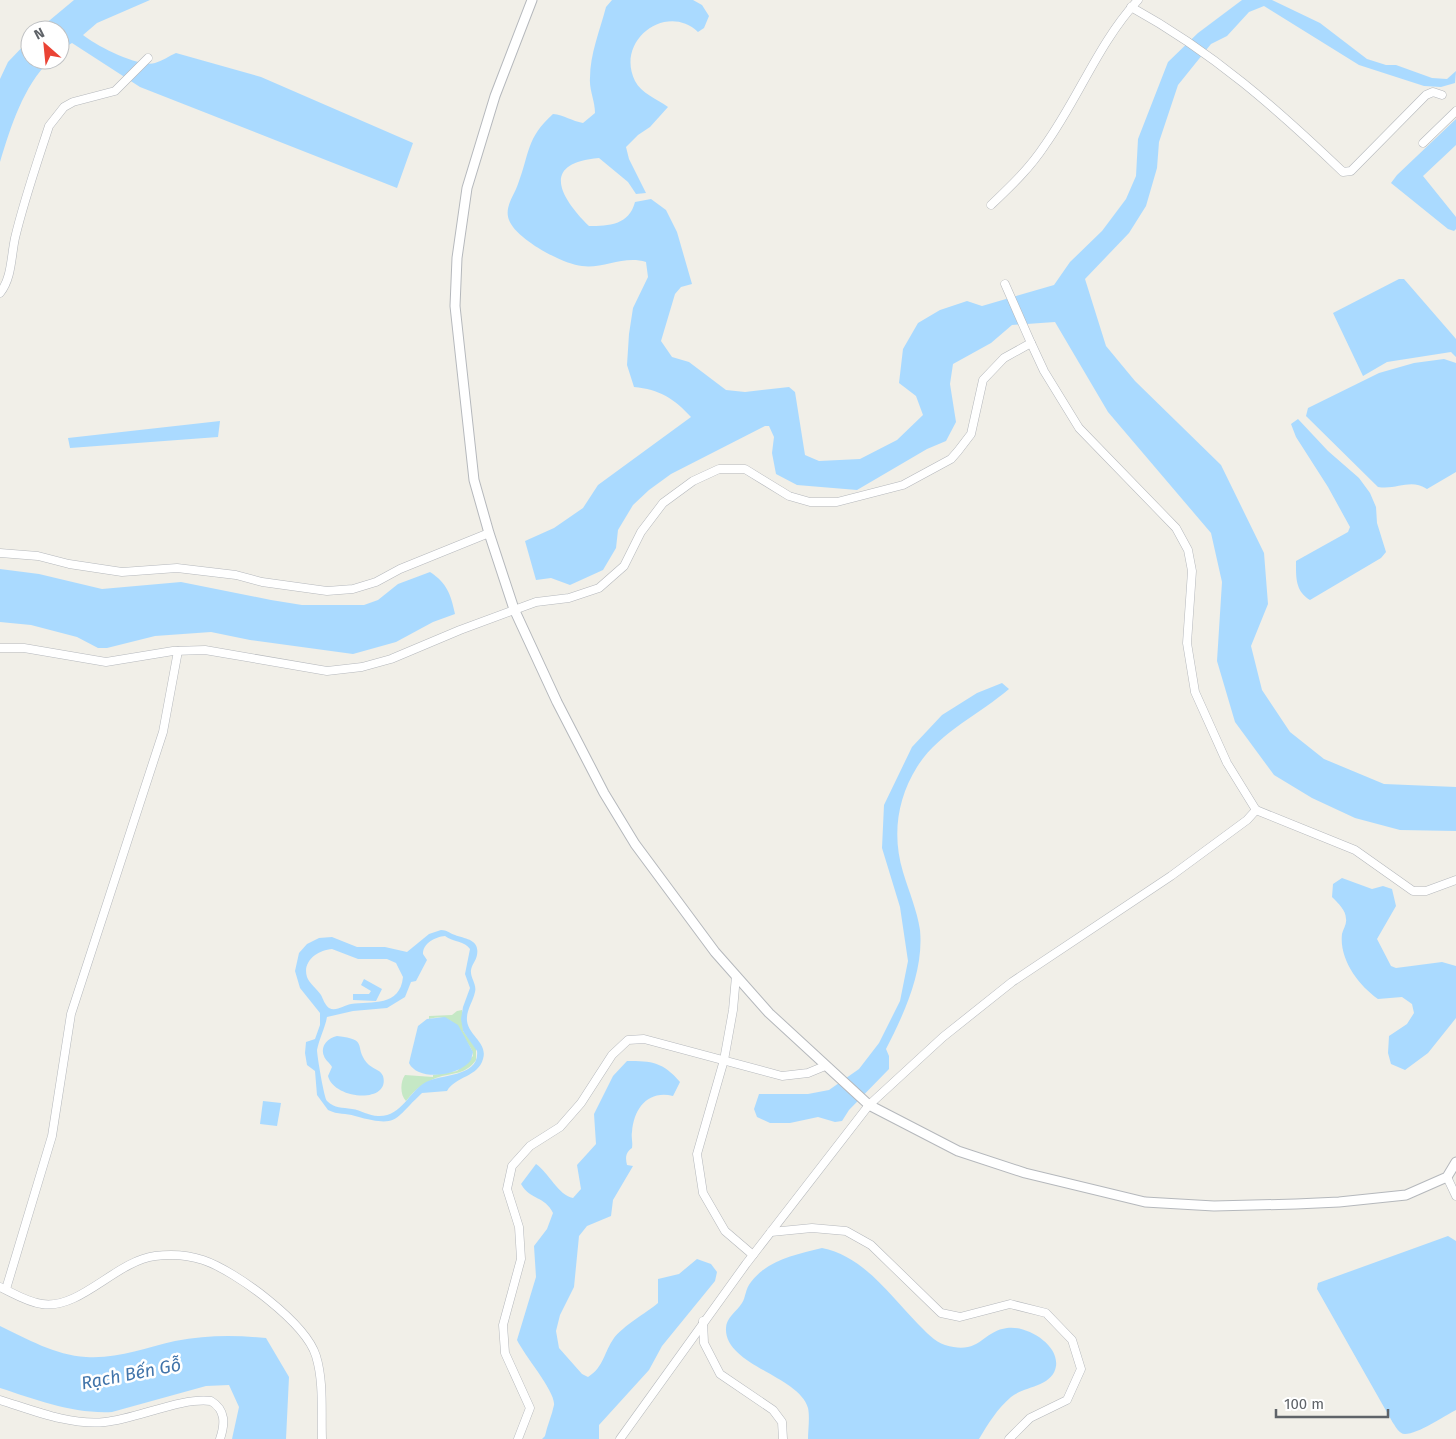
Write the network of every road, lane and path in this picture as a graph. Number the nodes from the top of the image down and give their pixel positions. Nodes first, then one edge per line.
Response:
1 (532, 0) edge
2 (1138, 0) edge
3 (1131, 7) junction
4 (148, 58) dead end
5 (1442, 95) dead end
6 (1456, 111) edge
7 (1423, 143) dead end
8 (991, 205) dead end
9 (1005, 284) dead end
10 (0, 294) edge
11 (1031, 343) junction
12 (489, 533) junction
13 (0, 553) edge
14 (514, 609) junction
15 (0, 648) edge
16 (178, 651) junction
17 (1256, 810) junction
18 (1456, 880) edge
19 (736, 976) junction
20 (724, 1060) junction
21 (825, 1066) junction
22 (869, 1105) junction
23 (1456, 1162) edge
24 (1447, 1177) junction
25 (1456, 1196) edge
26 (771, 1232) junction
27 (753, 1254) junction
28 (3, 1288) edge
29 (703, 1321) junction
30 (0, 1400) edge
31 (220, 1439) edge
32 (322, 1439) edge
33 (518, 1439) edge
34 (620, 1439) edge
35 (783, 1439) edge
36 (1008, 1439) edge

1 - 12 street
2 - 3 street
3 - 5 street
3 - 8 street
4 - 10 street
6 - 7 street
9 - 11 street
11 - 14 street
11 - 17 street
12 - 13 street
12 - 14 street
14 - 16 street
14 - 19 street
15 - 16 street
16 - 28 street
17 - 18 street
17 - 22 street
19 - 20 street
19 - 21 street
20 - 21 street
20 - 27 street
20 - 33 street
21 - 22 street
22 - 24 street
22 - 26 street
23 - 24 street
24 - 25 street
26 - 27 street
26 - 36 street
27 - 29 street
28 - 32 street
29 - 34 street
29 - 35 street
30 - 31 street

